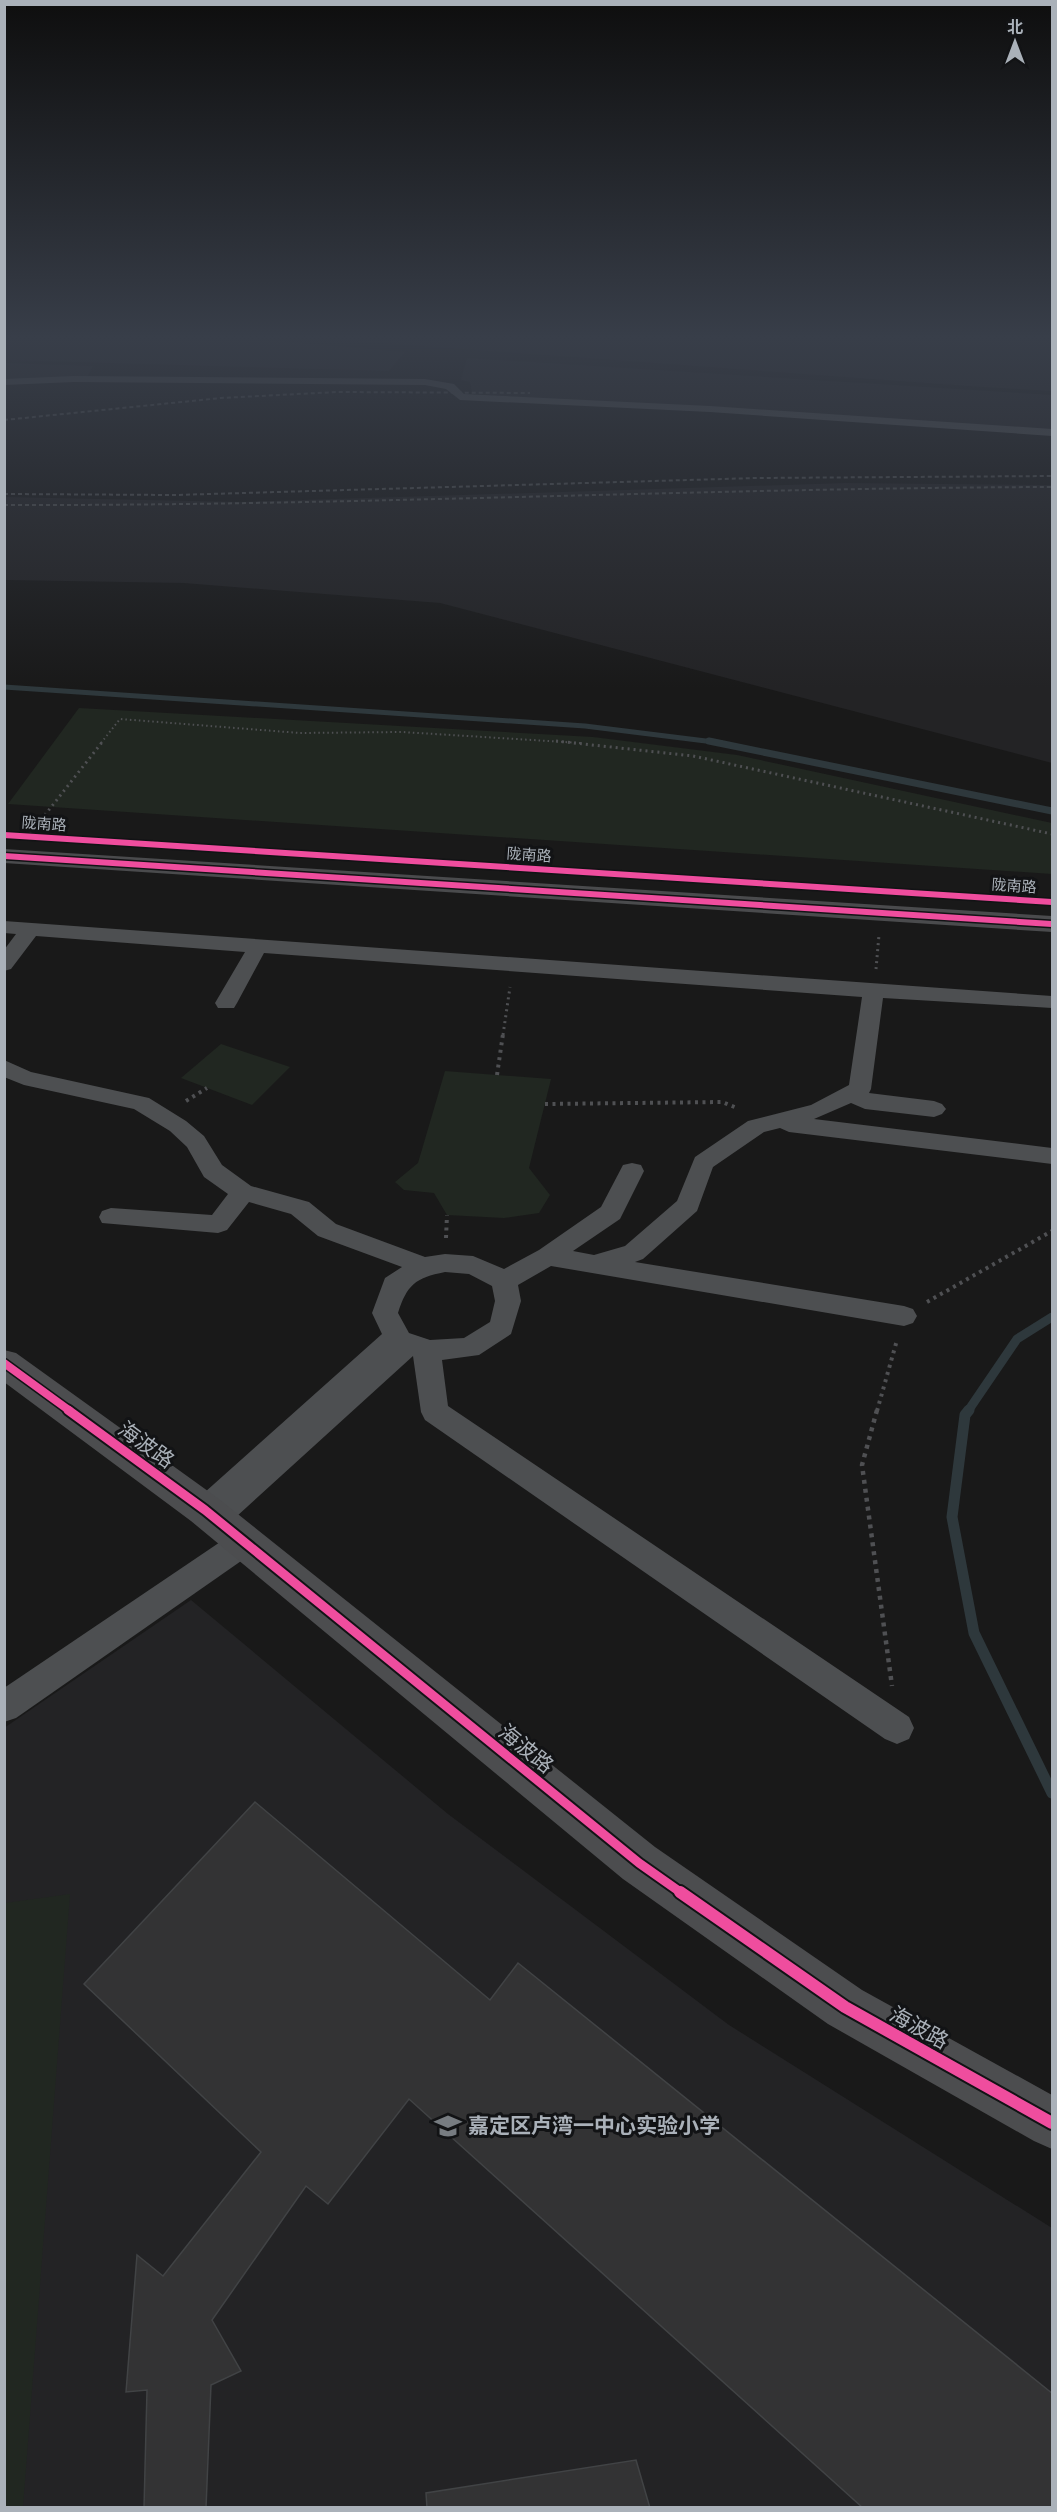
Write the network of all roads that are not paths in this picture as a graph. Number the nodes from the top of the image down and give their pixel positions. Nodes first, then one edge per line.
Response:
1 (16, 835) edge
2 (4, 856) edge
3 (1053, 902) edge
4 (1053, 924) edge
5 (4, 927) edge
6 (30, 930) junction
7 (258, 946) junction
8 (4, 965) edge
9 (873, 991) junction
10 (226, 1002) dead end
11 (1053, 1002) edge
12 (4, 1067) edge
13 (853, 1093) junction
14 (934, 1109) dead end
15 (771, 1122) junction
16 (1053, 1156) edge
17 (632, 1171) dead end
18 (243, 1192) junction
19 (111, 1217) dead end
20 (548, 1256) junction
21 (594, 1264) junction
22 (422, 1267) junction
23 (504, 1281) junction
24 (904, 1316) road end
25 (427, 1351) junction
26 (4, 1363) edge
27 (221, 1524) junction
28 (4, 1707) edge
29 (897, 1728) road end
30 (1053, 2123) edge

1 - 3 main road, 陇南路
2 - 4 main road, 陇南路
5 - 6 street
6 - 7 street
6 - 8 street
7 - 9 street
7 - 10 street
9 - 11 street
9 - 13 street
12 - 18 street
13 - 14 street
13 - 15 street
15 - 16 street
15 - 21 street
17 - 20 street
18 - 19 street
18 - 22 street
20 - 21 street
20 - 23 street
21 - 24 street
22 - 23 street
22 - 27 street
23 - 25 street
25 - 27 street
25 - 29 street
26 - 27 street, 海波路
27 - 28 street
27 - 30 street, 海波路

